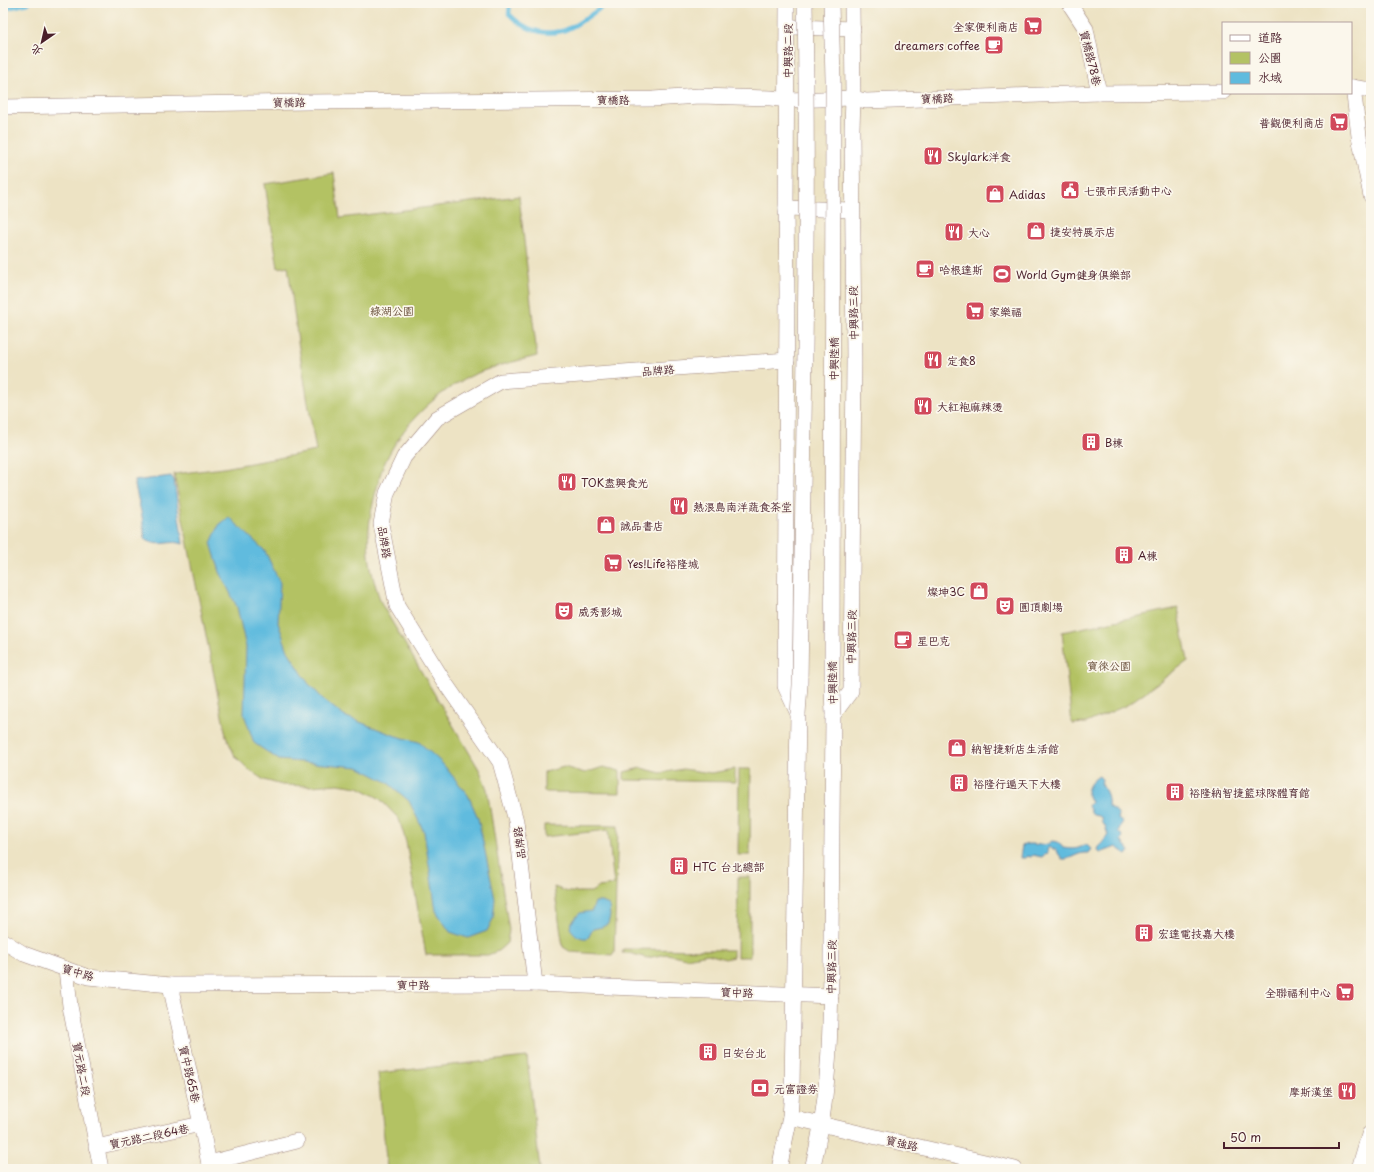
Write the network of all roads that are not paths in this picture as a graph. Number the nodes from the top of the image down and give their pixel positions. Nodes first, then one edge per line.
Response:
1 (788, 3) edge
2 (805, 3) edge
3 (831, 3) edge
4 (852, 3) edge
5 (1069, 3) edge
6 (787, 27) junction
7 (853, 29) junction
8 (1352, 87) edge
9 (1371, 90) edge
10 (1222, 92) edge
11 (1099, 93) junction
12 (853, 98) junction
13 (787, 100) junction
14 (3, 107) edge
15 (1371, 196) edge
16 (786, 208) junction
17 (852, 210) junction
18 (787, 360) junction
19 (798, 714) junction
20 (833, 715) junction
21 (3, 941) edge
22 (66, 969) junction
23 (535, 984) junction
24 (170, 985) junction
25 (794, 994) junction
26 (831, 996) junction
27 (790, 1117) junction
28 (822, 1123) junction
29 (202, 1124) junction
30 (1371, 1135) edge
31 (297, 1141) dead end
32 (96, 1147) junction
33 (209, 1166) edge
34 (100, 1169) edge
35 (779, 1169) edge
36 (812, 1169) edge
37 (1015, 1169) edge
38 (1361, 1169) edge

1 - 6 street, 中興路二段
2 - 19 street, bridge
3 - 20 street, 中興陸橋, bridge
4 - 7 street
5 - 11 street, 寶橋路78巷
6 - 7 street
6 - 13 street, 中興路二段
7 - 12 street
8 - 9 street
8 - 15 street
10 - 11 street, 寶橋路
11 - 12 street, 寶橋路
12 - 13 street, 寶橋路
12 - 17 street, 中興路三段
13 - 14 street, 寶橋路
13 - 16 street
16 - 17 street
16 - 18 street
17 - 20 street, 中興路三段
18 - 19 street
18 - 23 street, 品牌路
19 - 25 street
20 - 26 street, 中興路三段
21 - 22 street, 寶中路
22 - 24 street, 寶中路
22 - 32 street, 寶元路二段
23 - 24 street, 寶中路
23 - 25 street, 寶中路
24 - 29 street, 寶中路65巷
25 - 26 street, 寶中路
25 - 27 street
26 - 28 street, 中興路三段
27 - 28 street, 寶強路
27 - 35 street
28 - 36 street, 中興路三段
28 - 37 street, 寶強路
29 - 32 street, 寶元路二段64巷
29 - 33 street, 寶中路65巷
30 - 38 main road
31 - 33 street, 寶中路65巷
32 - 34 street, 寶元路二段

